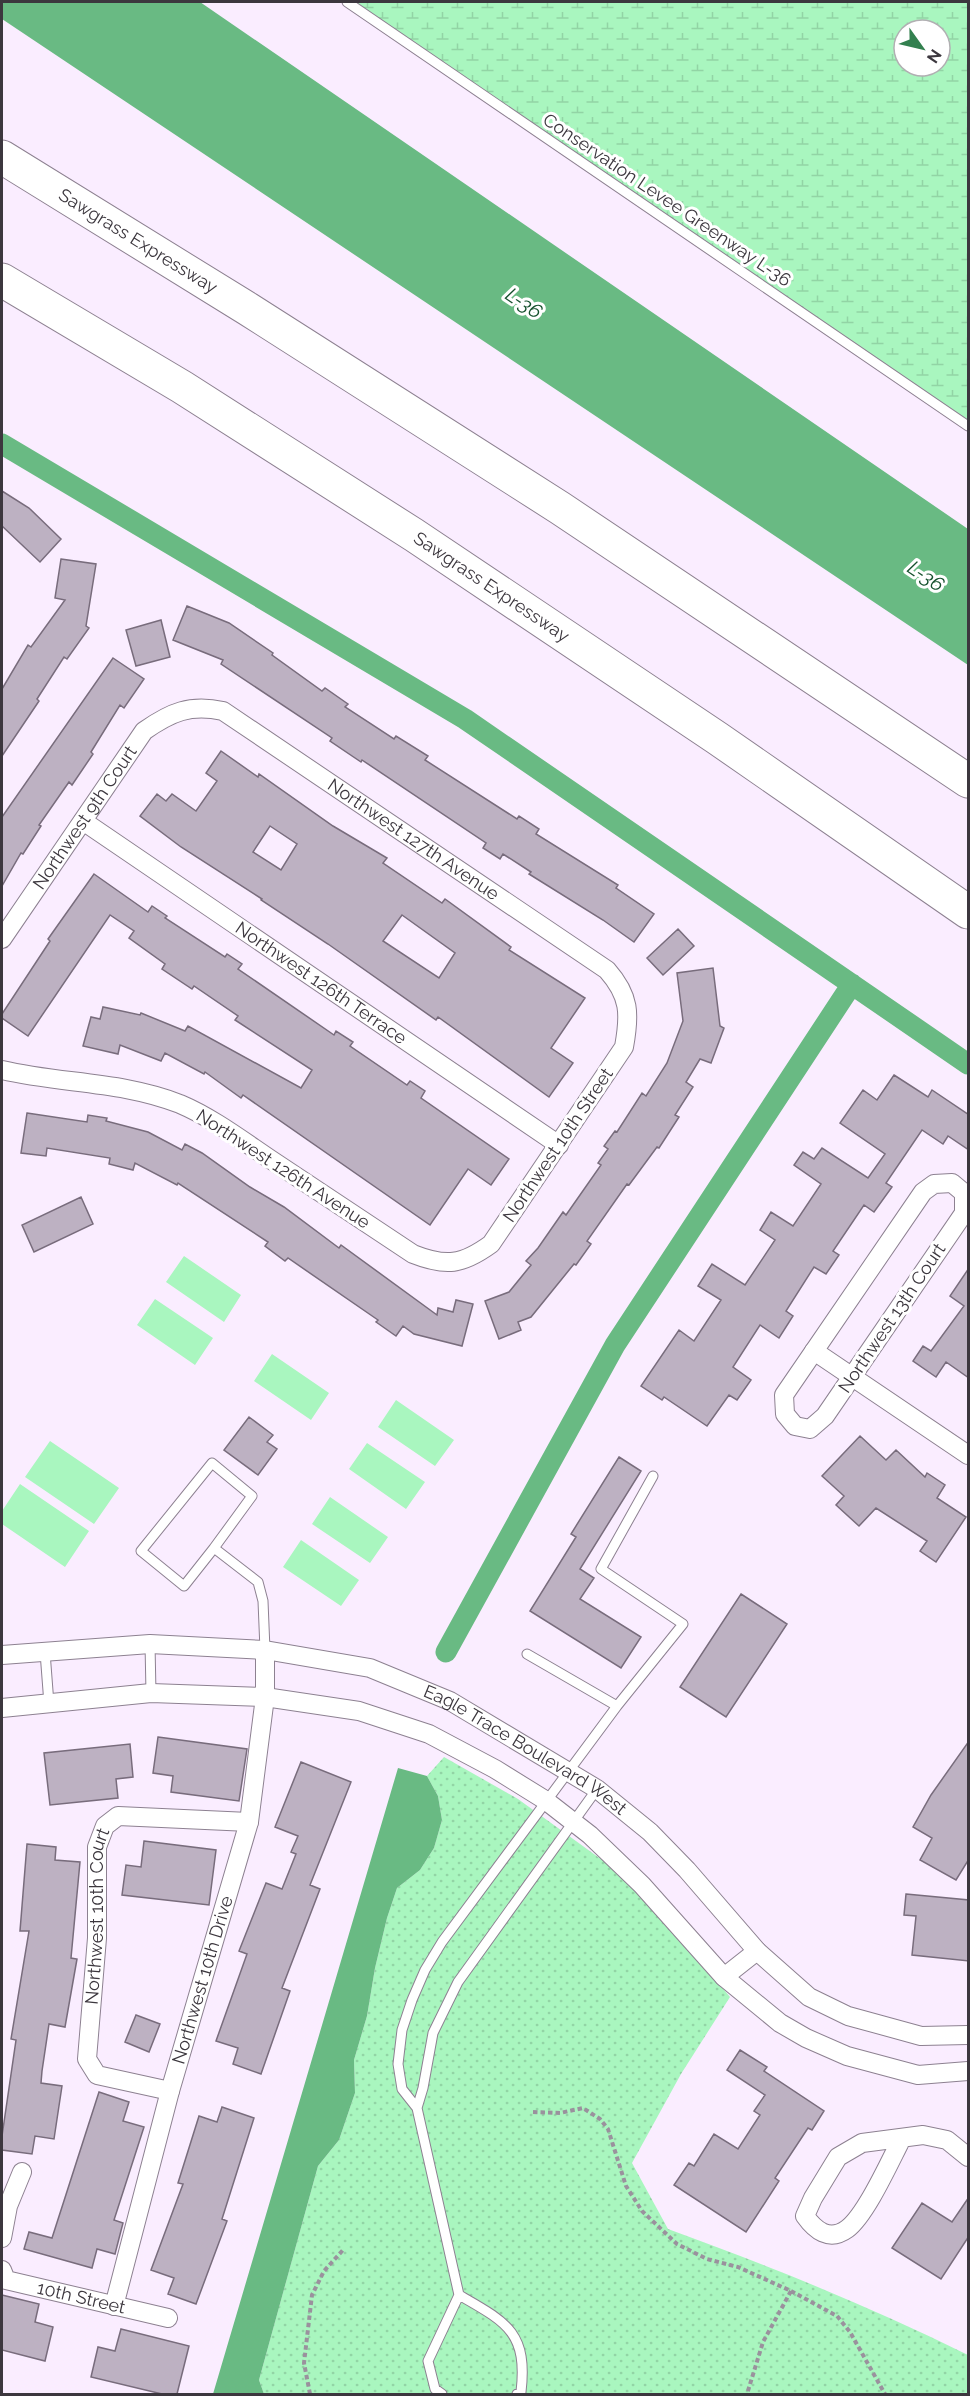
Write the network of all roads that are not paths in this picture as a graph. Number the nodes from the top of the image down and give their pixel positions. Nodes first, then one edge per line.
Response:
1 (347, 2) edge
2 (2, 157) edge
3 (2, 280) edge
4 (969, 426) edge
5 (181, 711) joint
6 (969, 781) edge
7 (83, 821) junction
8 (969, 912) edge
9 (2, 939) edge
10 (627, 1002) joint
11 (2, 1070) edge
12 (559, 1144) junction
13 (453, 1263) joint
14 (814, 1351) junction
15 (852, 1376) junction
16 (969, 1455) edge
17 (653, 1476) dead end
18 (214, 1548) junction
19 (150, 1644) junction
20 (265, 1650) junction
21 (45, 1652) junction
22 (527, 1654) dead end
23 (2, 1655) edge
24 (151, 1693) junction
25 (265, 1697) junction
26 (50, 1704) junction
27 (617, 1706) junction
28 (2, 1708) edge
29 (568, 1770) junction
30 (597, 1789) junction
31 (545, 1800) junction
32 (249, 1822) junction
33 (573, 1822) junction
34 (757, 1951) junction
35 (724, 1977) junction
36 (969, 2035) edge
37 (969, 2071) edge
38 (170, 2091) junction
39 (417, 2108) junction
40 (902, 2138) junction
41 (969, 2157) edge
42 (22, 2172) dead end
43 (2, 2238) edge
44 (2, 2270) edge
45 (459, 2295) junction
46 (114, 2306) junction
47 (168, 2318) dead end
48 (442, 2394) edge
49 (517, 2394) edge

1 - 4 lane, Conservation Levee Greenway L-36
2 - 6 highway, Sawgrass Expressway
3 - 8 highway, Sawgrass Expressway
5 - 7 street, Northwest 9th Court
5 - 10 street, Northwest 127th Avenue
7 - 9 street, Northwest 9th Court
7 - 12 street, Northwest 126th Terrace
10 - 12 street, Northwest 10th Street
11 - 13 street, Northwest 126th Avenue
12 - 13 street, Northwest 10th Street
14 - 15 street
14 - 15 street, Northwest 13th Court
14 - 15 street, Northwest 13th Court
15 - 16 street
17 - 27 lane
18 - 18 lane
18 - 20 lane
19 - 20 street, Eagle Trace Boulevard West
19 - 21 street, Eagle Trace Boulevard West
19 - 24 lane
20 - 25 street, Northwest 10th Drive
20 - 29 street, Eagle Trace Boulevard West
21 - 23 street, Eagle Trace Boulevard West
21 - 26 lane
22 - 27 lane
24 - 25 street, Eagle Trace Boulevard West
24 - 26 street, Eagle Trace Boulevard West
25 - 31 street, Eagle Trace Boulevard West
25 - 32 street, Northwest 10th Drive
26 - 28 street, Eagle Trace Boulevard West
27 - 29 lane
29 - 30 street, Eagle Trace Boulevard West
29 - 31 lane
30 - 33 lane
30 - 34 street, Eagle Trace Boulevard West
31 - 33 street, Eagle Trace Boulevard West
31 - 39 lane
32 - 38 street, Northwest 10th Drive
32 - 38 street, Northwest 10th Court
33 - 35 street, Eagle Trace Boulevard West
33 - 39 lane
34 - 35 street
34 - 36 street, Eagle Trace Boulevard West
35 - 37 street, Eagle Trace Boulevard West
38 - 46 street, Northwest 10th Drive
39 - 45 lane
40 - 40 street
40 - 41 street
42 - 43 street
44 - 46 street, 10th Street
45 - 48 lane
45 - 49 lane
46 - 47 street, 10th Street

